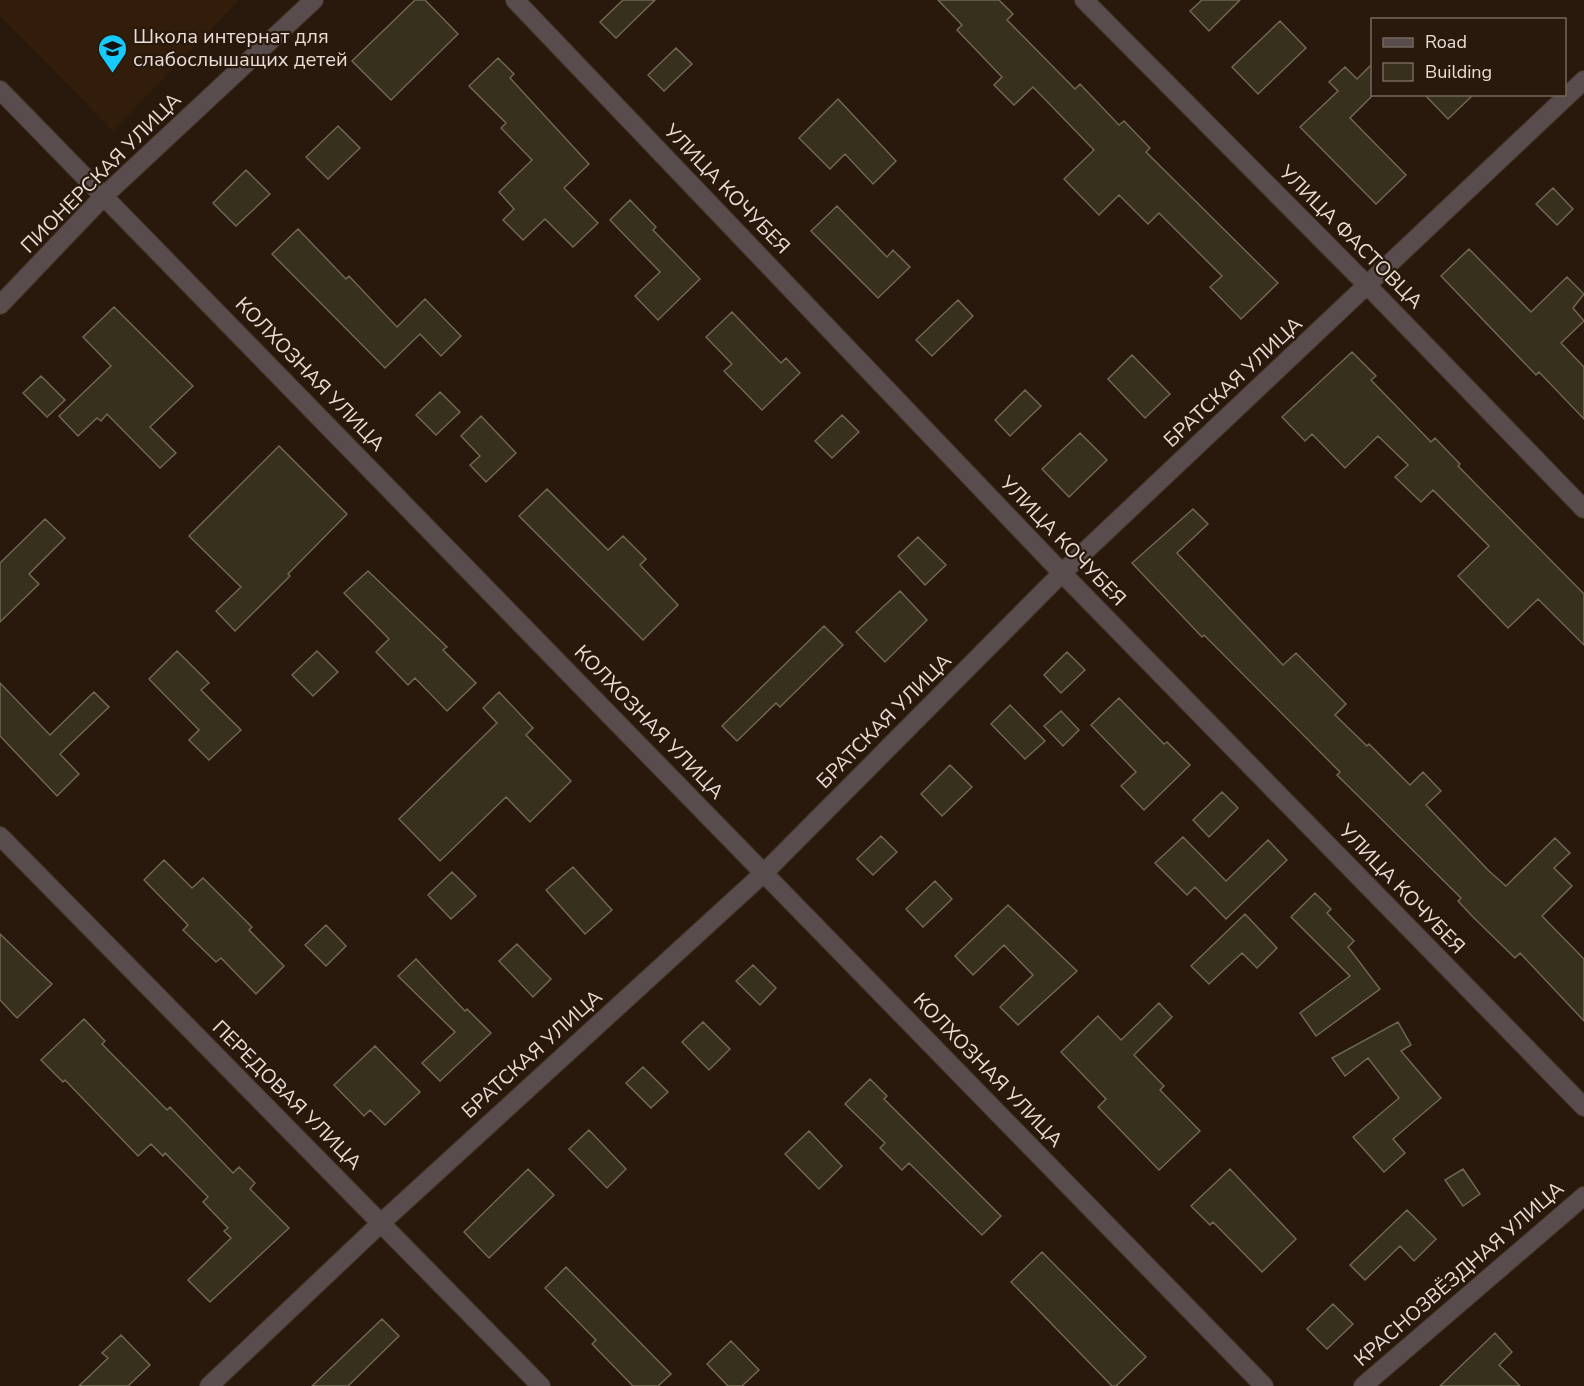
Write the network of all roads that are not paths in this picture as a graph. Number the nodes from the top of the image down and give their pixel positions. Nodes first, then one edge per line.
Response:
1 (314, 0) edge
2 (515, 0) edge
3 (1084, 0) edge
4 (1584, 80) edge
5 (0, 90) edge
6 (104, 196) junction
7 (1368, 286) junction
8 (0, 305) edge
9 (1584, 509) edge
10 (1062, 573) junction
11 (0, 836) edge
12 (765, 873) junction
13 (1584, 1107) edge
14 (1584, 1196) edge
15 (381, 1223) junction
16 (209, 1386) edge
17 (541, 1386) edge
18 (1264, 1386) edge
19 (1363, 1386) edge

1 - 6 street, ПИОНЕРСКАЯ УЛИЦА
2 - 10 street, УЛИЦА КОЧУБЕЯ
3 - 7 street, УЛИЦА ФАСТОВЦА
4 - 7 street, БРАТСКАЯ УЛИЦА
5 - 6 street, КОЛХОЗНАЯ УЛИЦА
6 - 8 street, ПИОНЕРСКАЯ УЛИЦА
6 - 12 street, КОЛХОЗНАЯ УЛИЦА
7 - 9 street, УЛИЦА ФАСТОВЦА
7 - 10 street, БРАТСКАЯ УЛИЦА
10 - 12 street, БРАТСКАЯ УЛИЦА
10 - 13 street, УЛИЦА КОЧУБЕЯ
11 - 15 street, ПЕРЕДОВАЯ УЛИЦА
12 - 15 street, БРАТСКАЯ УЛИЦА
12 - 18 street, КОЛХОЗНАЯ УЛИЦА
14 - 19 street, КРАСНОЗВЁЗДНАЯ УЛИЦА
15 - 16 street, БРАТСКАЯ УЛИЦА
15 - 17 street, ПЕРЕДОВАЯ УЛИЦА

